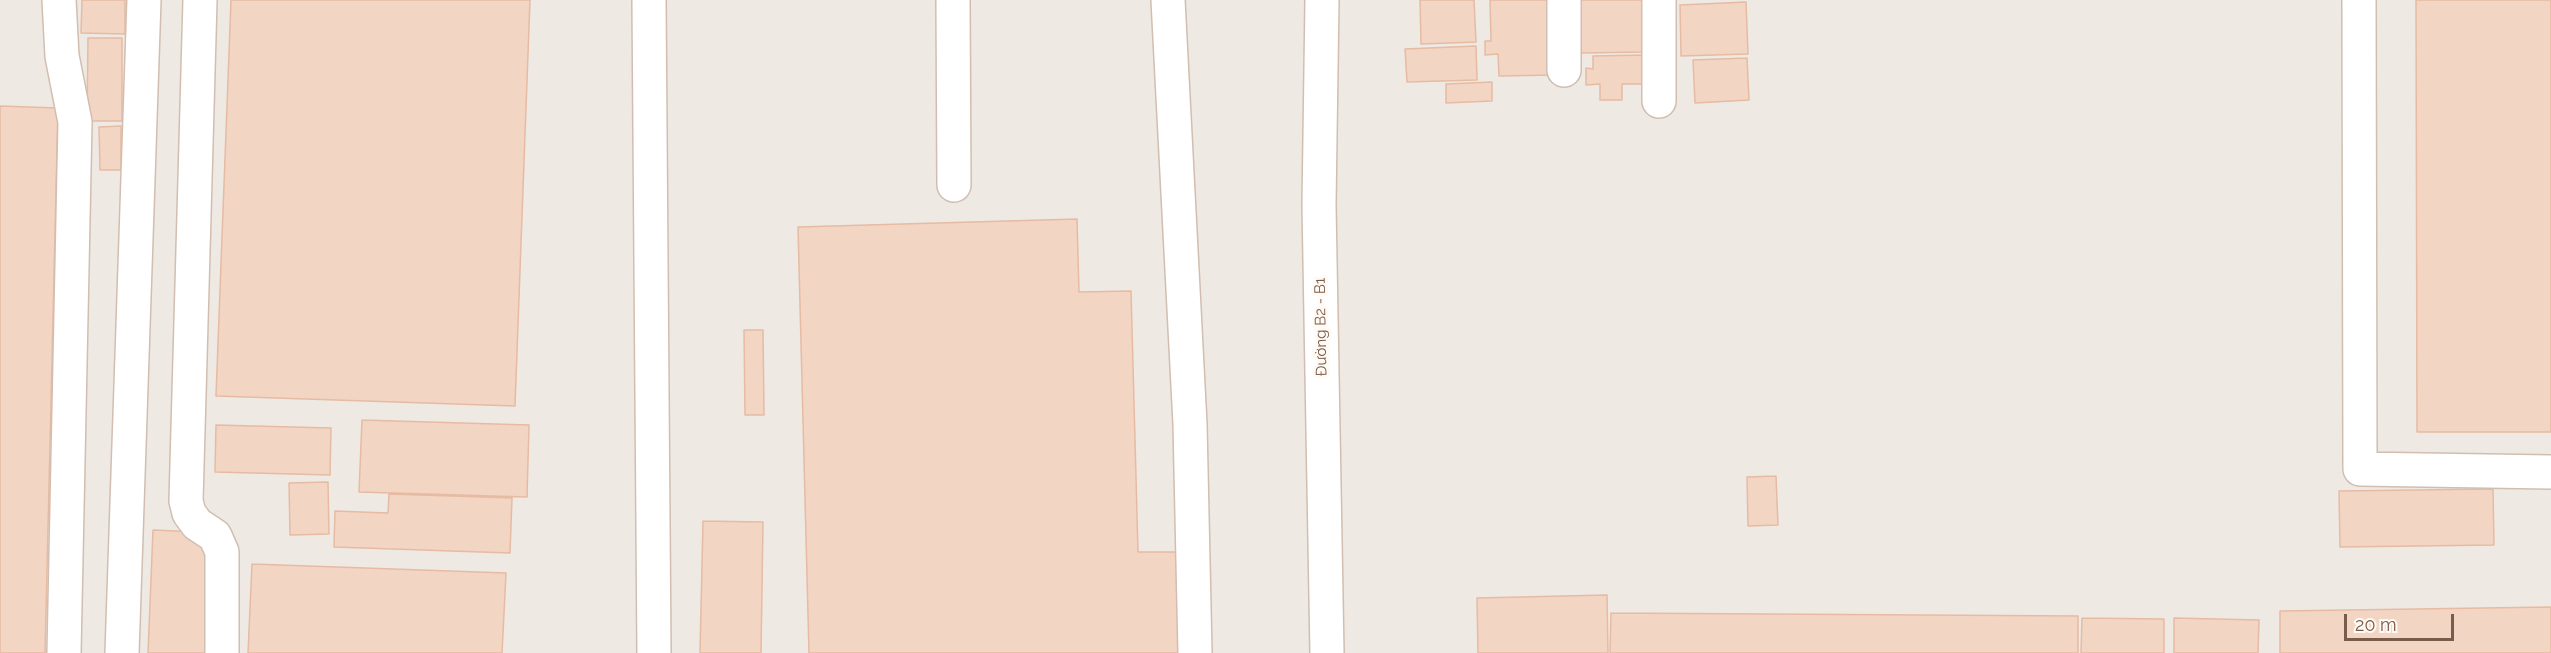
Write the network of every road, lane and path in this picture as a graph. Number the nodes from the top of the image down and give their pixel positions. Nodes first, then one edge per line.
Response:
1 (59, 0) edge
2 (144, 0) edge
3 (200, 0) edge
4 (649, 0) edge
5 (953, 0) edge
6 (1168, 0) edge
7 (1322, 0) edge
8 (1564, 0) edge
9 (1659, 0) edge
10 (2359, 0) edge
11 (1564, 70) dead end
12 (1659, 101) dead end
13 (954, 184) dead end
14 (2551, 472) edge
15 (64, 653) edge
16 (122, 653) edge
17 (222, 653) edge
18 (654, 653) edge
19 (1195, 653) edge
20 (1327, 653) edge

1 - 15 street
2 - 16 street
3 - 17 street
4 - 18 street
5 - 13 street
6 - 19 street
7 - 20 street, Đường B2 - B1
8 - 11 street
9 - 12 street
10 - 14 street

